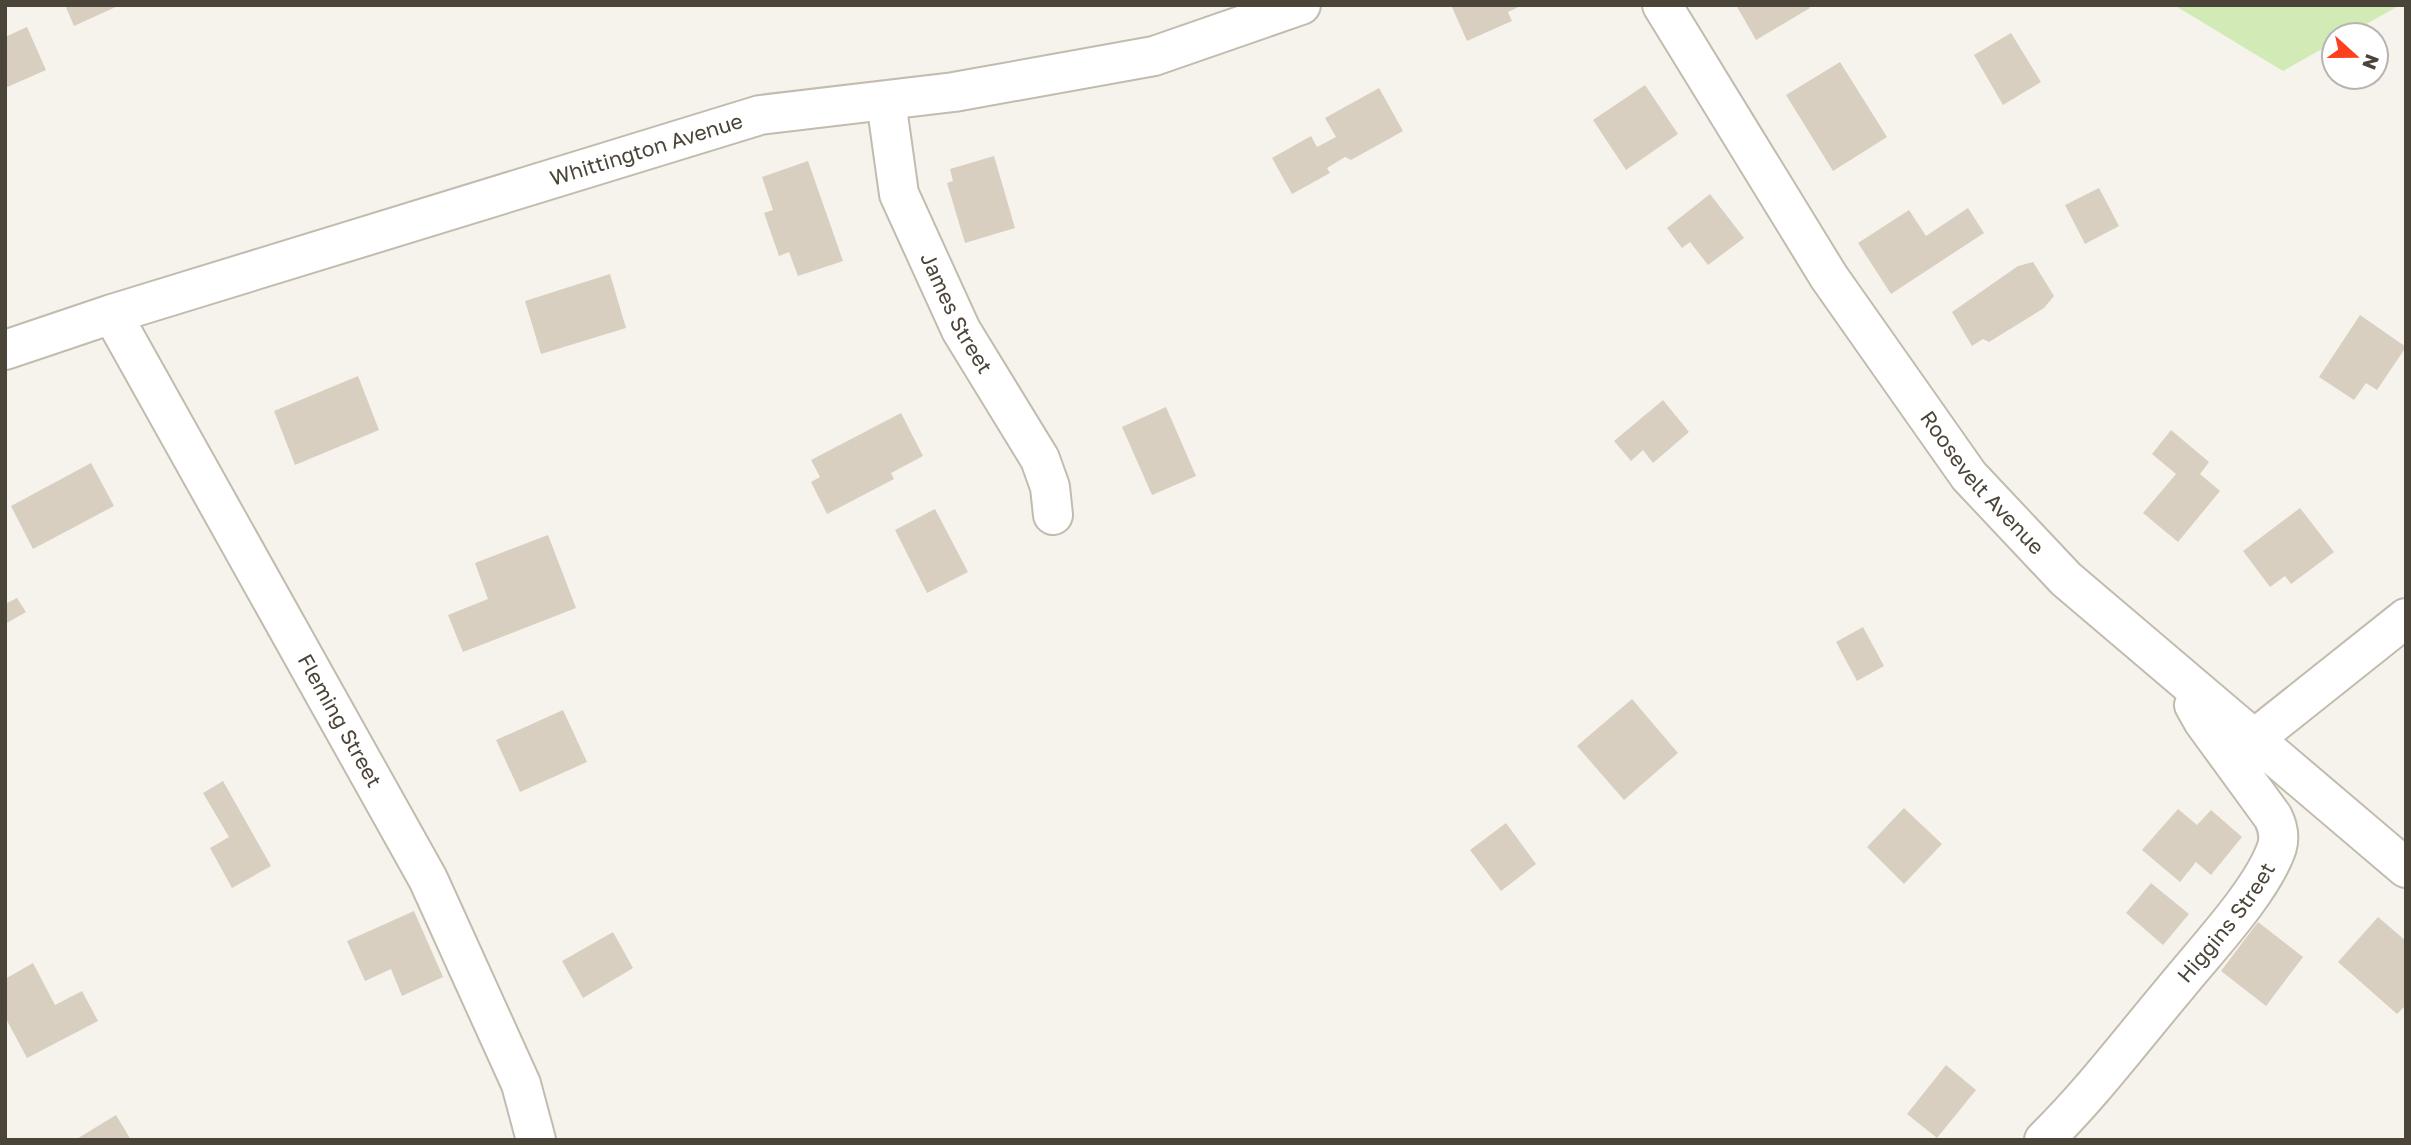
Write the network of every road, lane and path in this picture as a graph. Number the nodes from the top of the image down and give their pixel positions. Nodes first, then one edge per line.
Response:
1 (1301, 5) edge
2 (1662, 5) edge
3 (886, 101) junction
4 (112, 314) junction
5 (5, 350) edge
6 (1053, 515) dead end
7 (2406, 618) edge
8 (2189, 684) junction
9 (2254, 739) junction
10 (2406, 868) edge
11 (536, 1140) edge
12 (2044, 1140) edge

1 - 3 street, Whittington Avenue
2 - 8 street, Roosevelt Avenue
3 - 4 street, Whittington Avenue
3 - 6 street, James Street
4 - 5 street, Whittington Avenue
4 - 11 street, Fleming Street
7 - 9 street
8 - 9 street, Roosevelt Avenue
8 - 12 street, Higgins Street
9 - 10 street, Roosevelt Avenue

